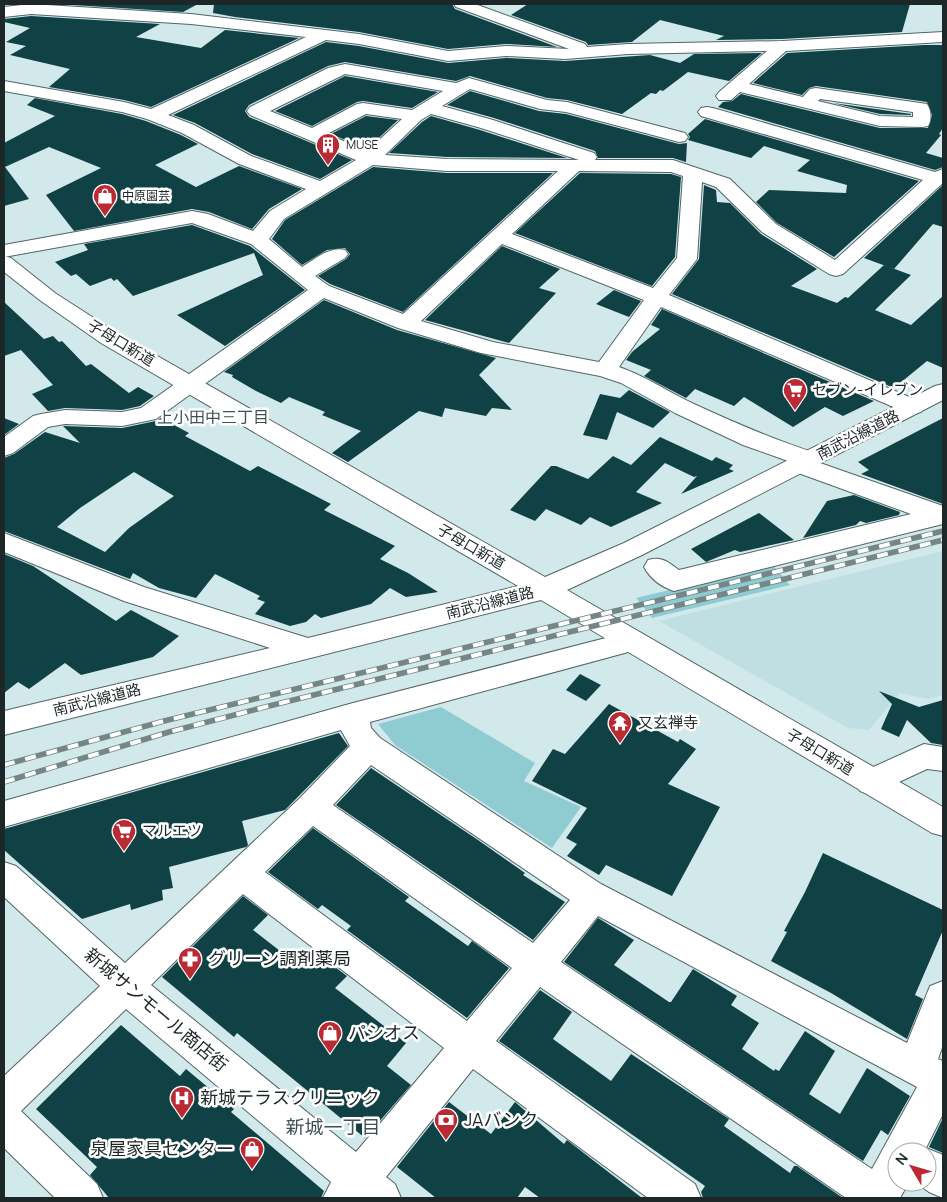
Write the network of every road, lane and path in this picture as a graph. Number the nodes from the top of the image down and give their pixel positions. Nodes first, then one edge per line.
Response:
1 (461, 4) edge
2 (4, 12) edge
3 (326, 35) junction
4 (943, 37) edge
5 (782, 46) junction
6 (593, 52) junction
7 (464, 56) junction
8 (639, 63) dead end
9 (252, 69) junction
10 (4, 86) edge
11 (463, 86) junction
12 (736, 86) junction
13 (303, 87) junction
14 (807, 103) junction
15 (557, 106) junction
16 (422, 112) junction
17 (707, 112) junction
18 (153, 115) junction
19 (314, 134) junction
20 (518, 134) junction
21 (679, 137) junction
22 (370, 159) junction
23 (575, 165) junction
24 (610, 165) junction
25 (667, 165) junction
26 (693, 173) junction
27 (940, 176) edge
28 (320, 188) junction
29 (499, 236) junction
30 (258, 240) junction
31 (4, 250) edge
32 (338, 254) dead end
33 (4, 262) edge
34 (301, 276) junction
35 (322, 290) junction
36 (657, 297) junction
37 (406, 323) junction
38 (606, 370) junction
39 (191, 385) junction
40 (943, 391) edge
41 (913, 407) junction
42 (4, 448) edge
43 (804, 462) junction
44 (942, 515) edge
45 (4, 542) edge
46 (657, 566) dead end
47 (544, 589) junction
48 (633, 641) junction
49 (308, 649) junction
50 (353, 715) junction
51 (4, 723) edge
52 (369, 747) junction
53 (943, 759) edge
54 (871, 782) junction
55 (311, 807) junction
56 (4, 814) edge
57 (943, 823) edge
58 (241, 873) junction
59 (4, 876) edge
60 (593, 897) junction
61 (536, 965) junction
62 (124, 985) junction
63 (943, 998) edge
64 (469, 1044) junction
65 (933, 1077) edge
66 (4, 1102) edge
67 (4, 1122) edge
68 (912, 1142) edge
69 (887, 1186) edge
70 (361, 1192) edge
71 (83, 1198) edge
72 (681, 1198) edge
73 (879, 1198) edge

1 - 6 street
2 - 3 street
3 - 7 street
3 - 9 street
4 - 5 street
5 - 6 street
5 - 12 street
6 - 7 street
6 - 8 street
7 - 11 street
9 - 13 street
9 - 18 street
10 - 18 street
11 - 13 street
11 - 15 street
11 - 16 street
12 - 14 street
12 - 17 street
13 - 19 street
14 - 14 street
15 - 20 street
15 - 21 street
16 - 19 street
16 - 20 street
16 - 22 street
17 - 21 street
17 - 27 street
18 - 28 street
19 - 22 street
20 - 24 street
21 - 25 street
22 - 23 street
22 - 28 street
23 - 24 street
23 - 29 street
24 - 25 street
25 - 26 street
26 - 27 street
26 - 36 street
28 - 30 street
29 - 36 street
29 - 37 street
30 - 31 street
30 - 34 street
32 - 34 street
33 - 39 street, 子母口新道
34 - 35 street
35 - 37 street
35 - 39 street
36 - 38 street
36 - 41 street
37 - 38 street
38 - 43 street
39 - 42 street
39 - 47 street, 子母口新道
40 - 41 street, 南武沿線道路
41 - 43 street, 南武沿線道路
43 - 44 street
43 - 47 street, 南武沿線道路
44 - 46 street
45 - 49 street
47 - 48 street, 子母口新道
47 - 49 street, 南武沿線道路
48 - 50 street
48 - 54 street, 子母口新道
49 - 51 street, 南武沿線道路
50 - 52 street
50 - 56 street
52 - 55 street
52 - 60 street
53 - 54 street
54 - 57 street, 子母口新道
55 - 58 street
55 - 61 street
58 - 62 street
58 - 64 street
59 - 62 street, 新城サンモール商店街
60 - 61 street
60 - 65 street
61 - 64 street
61 - 73 street
62 - 66 street
62 - 70 street, 新城サンモール商店街
63 - 65 street
64 - 70 street
64 - 72 street
65 - 68 street
67 - 71 street
69 - 73 street

